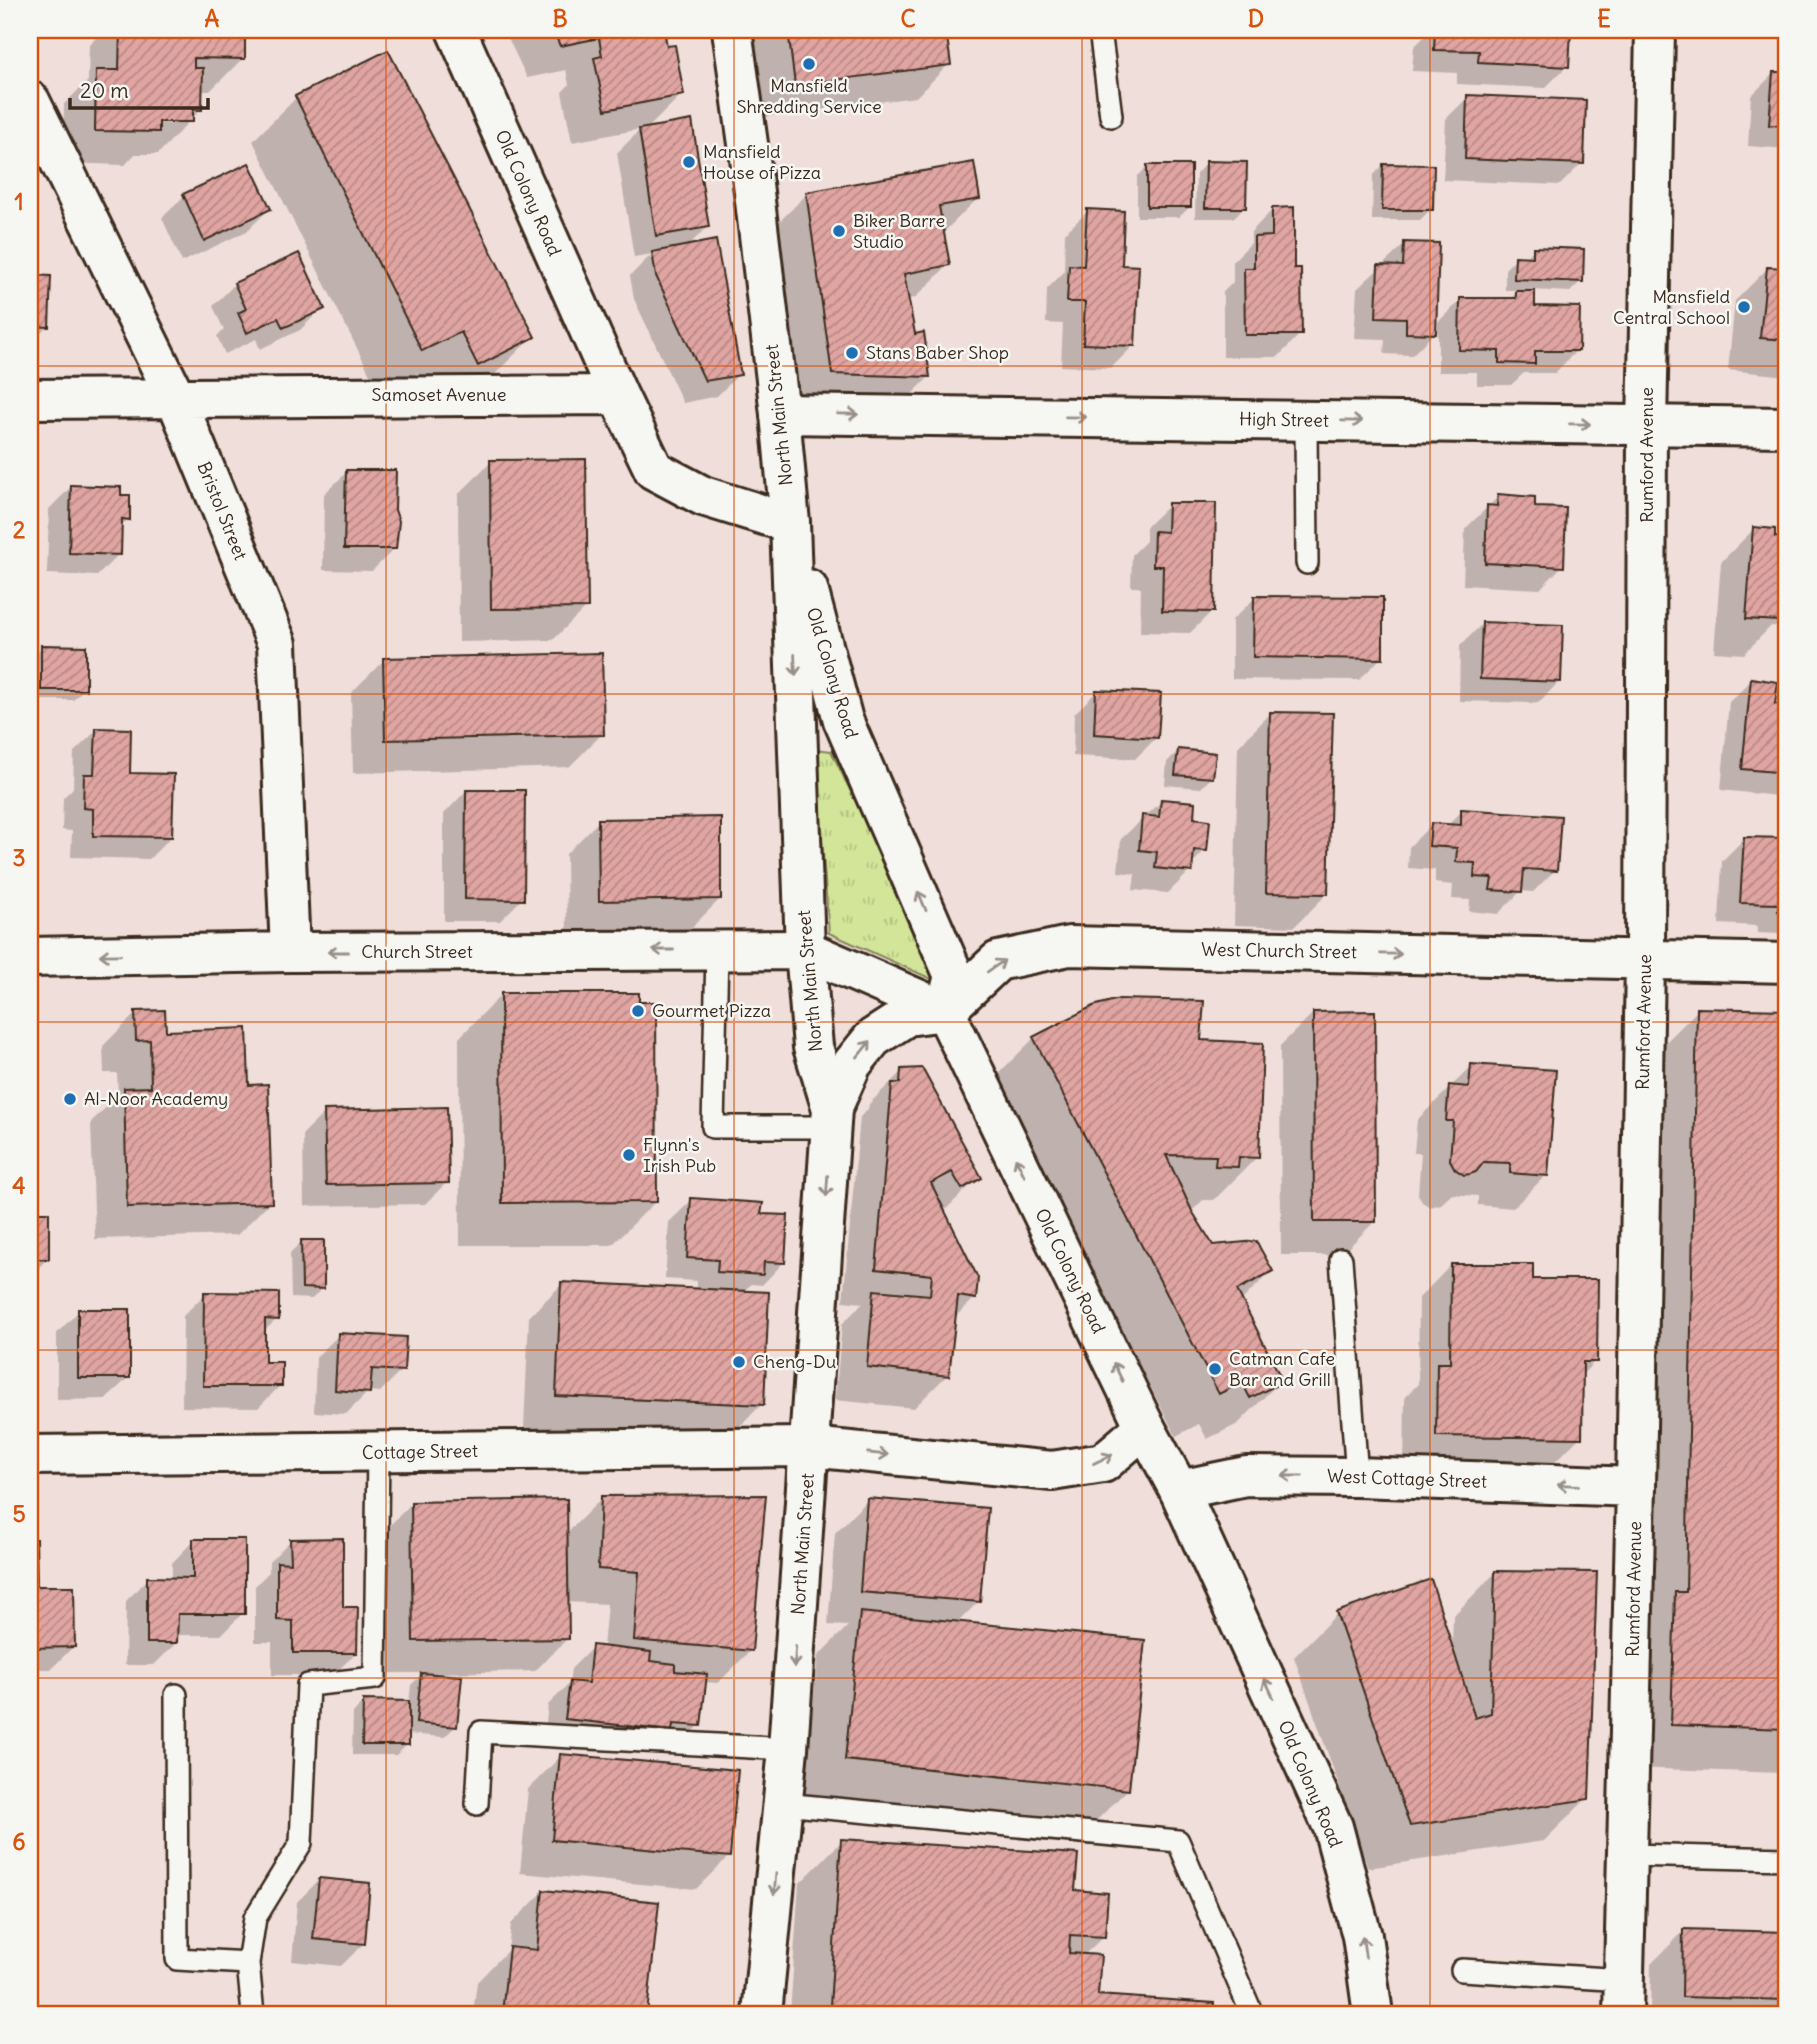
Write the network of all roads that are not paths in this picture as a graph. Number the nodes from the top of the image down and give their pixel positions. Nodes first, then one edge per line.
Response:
1 (456, 30) edge
2 (732, 30) edge
3 (1100, 30) edge
4 (1655, 30) edge
5 (30, 101) edge
6 (1111, 116) dead end
7 (618, 395) junction
8 (175, 396) junction
9 (30, 399) edge
10 (780, 414) junction
11 (1306, 421) junction
12 (1647, 426) junction
13 (1787, 427) edge
14 (790, 523) junction
15 (1307, 563) dead end
16 (717, 950) junction
17 (805, 950) junction
18 (290, 952) junction
19 (30, 957) edge
20 (1645, 961) junction
21 (1787, 963) edge
22 (945, 1011) junction
23 (832, 1118) junction
24 (1341, 1259) dead end
25 (1145, 1427) junction
26 (810, 1447) junction
27 (378, 1452) junction
28 (30, 1455) edge
29 (1357, 1476) junction
30 (1636, 1487) junction
31 (1178, 1490) junction
32 (176, 1695) dead end
33 (788, 1749) junction
34 (477, 1804) dead end
35 (783, 1804) junction
36 (1628, 1855) junction
37 (1787, 1858) edge
38 (248, 1962) junction
39 (1462, 1970) dead end
40 (1624, 1997) edge
41 (253, 2014) edge
42 (762, 2014) edge
43 (1252, 2014) edge
44 (1373, 2014) edge

1 - 7 street, Old Colony Road
2 - 10 street, North Main Street
3 - 6 lane
4 - 12 street, Rumford Avenue
5 - 8 street, Bristol Street
7 - 8 street, Samoset Avenue
7 - 14 street
8 - 9 street, Samoset Avenue
8 - 18 street, Bristol Street
10 -> 11 street, High Street
10 - 14 street, North Main Street
11 -> 12 street, High Street
11 - 15 lane
12 - 13 street, High Street
12 - 20 street, Rumford Avenue
14 -> 17 street, North Main Street
22 -> 14 street, Old Colony Road
16 - 17 street, Church Street
16 -> 18 street, Church Street
16 - 23 lane
17 - 22 street
17 - 23 street, North Main Street
18 -> 19 street, Church Street
20 - 21 street, West Church Street
22 -> 20 street, West Church Street
20 - 30 street, Rumford Avenue
23 -> 22 street
25 -> 22 street, Old Colony Road
23 -> 26 street, North Main Street
24 - 29 lane
26 -> 25 street
25 - 31 street, Old Colony Road
26 - 27 street, Cottage Street
26 -> 33 street, North Main Street
27 - 28 street, Cottage Street
27 - 38 lane
30 -> 29 street, West Cottage Street
29 -> 31 street, West Cottage Street
30 - 36 street, Rumford Avenue
44 -> 31 street, Old Colony Road
32 - 38 lane
33 - 34 lane
33 - 35 street, North Main Street
35 -> 42 street, North Main Street
35 - 43 lane
36 - 37 lane
36 - 40 street, Rumford Avenue
38 - 41 lane
39 - 40 lane

